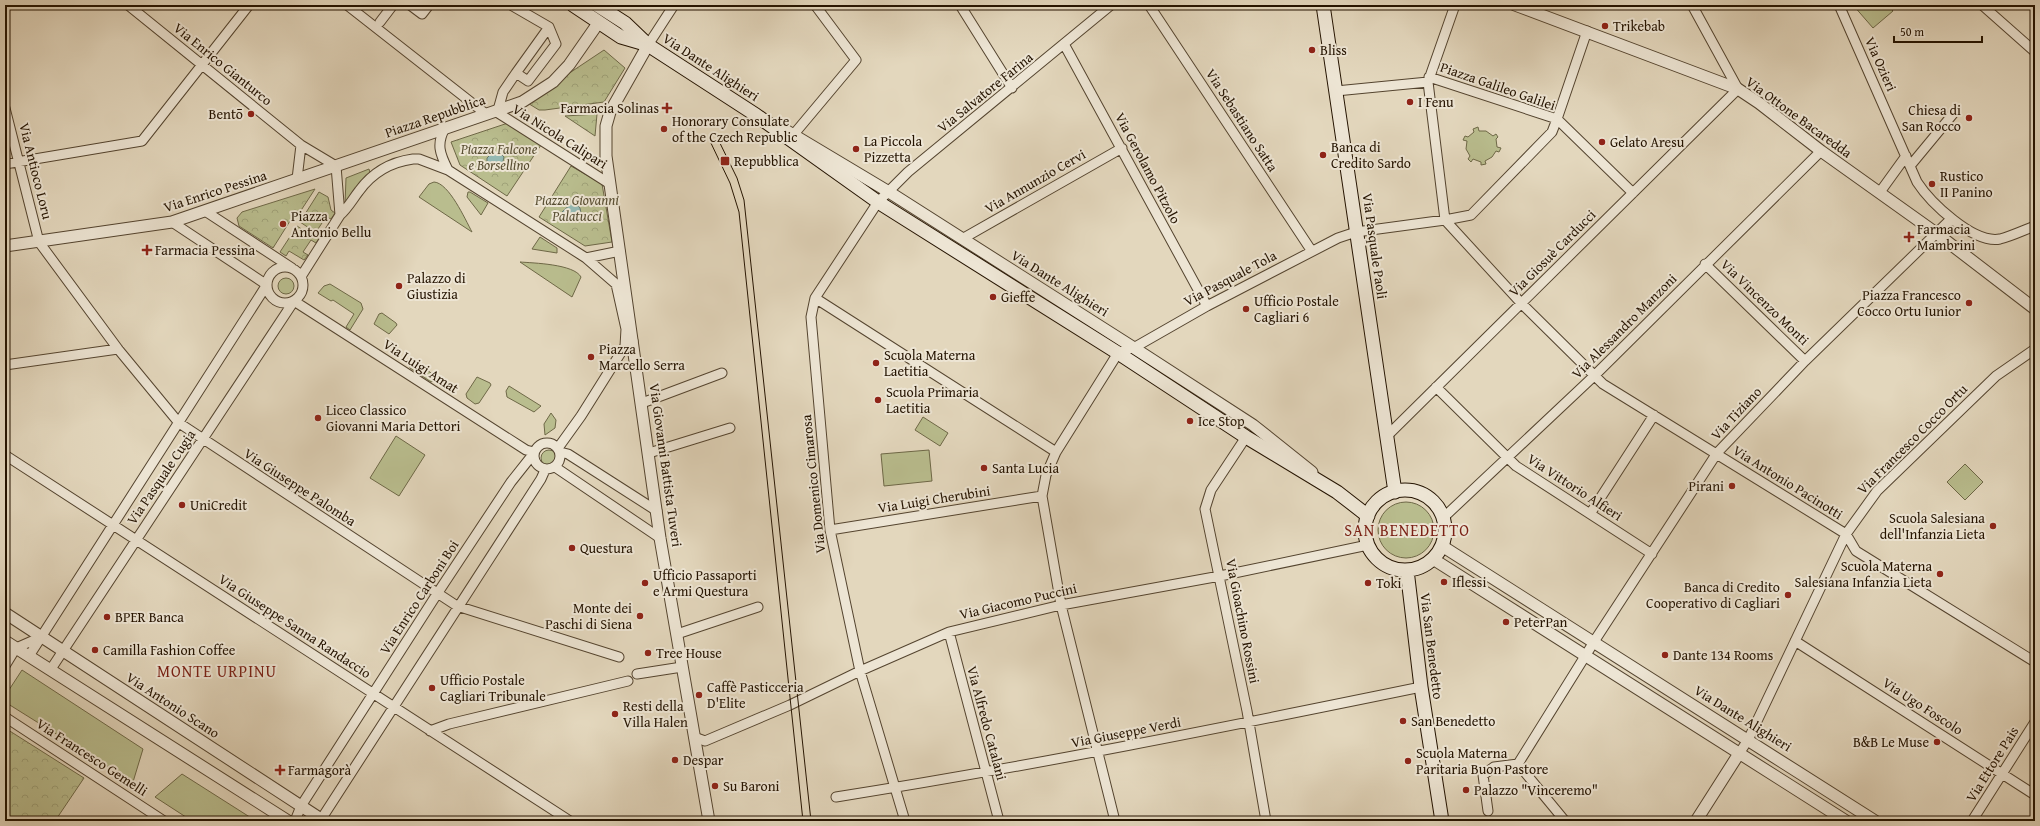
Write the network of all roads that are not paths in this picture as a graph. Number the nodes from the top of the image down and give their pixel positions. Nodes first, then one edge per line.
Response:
1 (128, 5) edge
2 (249, 5) edge
3 (347, 5) edge
4 (393, 5) edge
5 (410, 5) edge
6 (429, 5) edge
7 (511, 5) edge
8 (573, 5) edge
9 (674, 5) edge
10 (815, 5) edge
11 (960, 5) edge
12 (1111, 5) edge
13 (1149, 5) edge
14 (1323, 5) edge
15 (1455, 5) edge
16 (1515, 5) edge
17 (1692, 5) edge
18 (1839, 5) edge
19 (1982, 5) edge
20 (605, 7) edge
21 (380, 22) dead end
22 (599, 22) junction
23 (549, 27) junction
24 (1587, 31) junction
25 (1064, 44) junction
26 (648, 45) junction
27 (2035, 52) edge
28 (204, 65) junction
29 (516, 73) junction
30 (1429, 80) junction
31 (528, 81) junction
32 (1012, 88) junction
33 (542, 89) junction
34 (1738, 90) junction
35 (1336, 91) junction
36 (5, 108) edge
37 (493, 112) junction
38 (1953, 114) dead end
39 (756, 115) junction
40 (1557, 119) junction
41 (445, 128) junction
42 (794, 134) junction
43 (301, 146) junction
44 (1122, 148) junction
45 (382, 150) joint
46 (1821, 151) junction
47 (1906, 156) junction
48 (19, 161) junction
49 (5, 164) edge
50 (336, 166) junction
51 (1910, 166) junction
52 (448, 170) junction
53 (297, 179) junction
54 (610, 184) junction
55 (889, 192) junction
56 (1880, 192) junction
57 (1633, 193) junction
58 (878, 202) junction
59 (205, 211) junction
60 (340, 215) junction
61 (1951, 219) junction
62 (1445, 220) junction
63 (172, 222) junction
64 (2035, 226) edge
65 (1356, 232) junction
66 (1936, 233) junction
67 (962, 239) junction
68 (39, 242) junction
69 (5, 246) edge
70 (1311, 250) junction
71 (620, 251) junction
72 (586, 258) junction
73 (1705, 264) junction
74 (298, 272) junction
75 (266, 286) junction
76 (815, 298) junction
77 (294, 301) junction
78 (1522, 304) junction
79 (1207, 306) junction
80 (2035, 309) edge
81 (629, 344) junction
82 (1134, 348) junction
83 (118, 349) junction
84 (2035, 349) edge
85 (1118, 353) junction
86 (1804, 361) junction
87 (5, 365) edge
88 (722, 373) dead end
89 (1594, 376) junction
90 (1436, 387) junction
91 (642, 403) junction
92 (1654, 415) junction
93 (179, 423) junction
94 (730, 428) dead end
95 (1246, 437) junction
96 (1386, 437) junction
97 (203, 440) junction
98 (559, 450) junction
99 (1056, 452) junction
100 (534, 453) junction
101 (649, 453) junction
102 (1717, 454) junction
103 (5, 455) edge
104 (1508, 458) junction
105 (555, 467) junction
106 (545, 470) junction
107 (1337, 492) junction
108 (1395, 492) junction
109 (1042, 496) junction
110 (657, 511) junction
111 (1590, 514) junction
112 (1368, 516) junction
113 (1443, 518) junction
114 (113, 525) junction
115 (830, 530) junction
116 (1846, 534) junction
117 (660, 538) junction
118 (136, 540) junction
119 (1368, 545) junction
120 (1442, 546) junction
121 (1652, 554) junction
122 (1433, 559) junction
123 (1406, 570) junction
124 (1220, 576) junction
125 (437, 594) junction
126 (1061, 605) junction
127 (457, 606) junction
128 (758, 607) dead end
129 (5, 613) edge
130 (949, 632) junction
131 (677, 634) junction
132 (41, 637) junction
133 (5, 640) edge
134 (1795, 641) junction
135 (1593, 643) junction
136 (16, 648) junction
137 (63, 650) junction
138 (29, 656) junction
139 (1586, 656) junction
140 (619, 657) dead end
141 (2035, 662) edge
142 (5, 666) edge
143 (682, 667) junction
144 (51, 669) junction
145 (860, 671) junction
146 (637, 674) dead end
147 (628, 681) dead end
148 (1421, 687) junction
149 (373, 694) junction
150 (393, 707) junction
151 (5, 717) edge
152 (2035, 722) edge
153 (1249, 723) junction
154 (430, 731) junction
155 (694, 737) junction
156 (1748, 740) junction
157 (1098, 751) junction
158 (1740, 752) junction
159 (1518, 764) junction
160 (986, 773) junction
161 (2002, 773) junction
162 (895, 787) junction
163 (2035, 795) edge
164 (836, 797) dead end
165 (301, 806) junction
166 (1488, 812) dead end
167 (322, 820) edge
168 (164, 821) edge
169 (288, 821) edge
170 (295, 821) edge
171 (570, 821) edge
172 (709, 821) edge
173 (905, 821) edge
174 (999, 821) edge
175 (1115, 821) edge
176 (1266, 821) edge
177 (1442, 821) edge
178 (1565, 821) edge
179 (1696, 821) edge
180 (1846, 821) edge
181 (1875, 821) edge
182 (1972, 821) edge

1 - 28 street, Via Enrico Gianturco
2 - 28 street
3 - 37 street, Via Nicola Calipari
4 - 21 street
5 - 6 street
7 - 23 street
8 - 22 main road, Via Dante Alighieri
9 - 26 street
10 - 42 street
11 - 32 street
12 - 25 street, Via Salvatore Farina
13 - 70 street, Via Sebastiano Satta
14 - 35 main road, Via Pasquale Paoli
15 - 30 street
16 - 24 street, Via Ottone Bacaredda
17 - 34 street
18 - 47 street, Via Ozieri
19 - 27 street
20 - 22 street
20 - 26 main road, Via Dante Alighieri
22 - 26 main road, Via Dante Alighieri
22 - 33 street, Piazza Repubblica
23 - 29 street, Piazza Repubblica
23 - 31 street
24 - 34 street, Via Ottone Bacaredda
24 - 40 street
25 - 32 street, Via Salvatore Farina
25 - 44 street, Via Gerolamo Pitzolo
26 - 39 main road, Via Dante Alighieri
26 - 54 street
28 - 43 street, Via Enrico Gianturco
28 - 48 street
29 - 31 street
29 - 37 street, Piazza Repubblica
30 - 35 street
30 - 40 street, Piazza Galileo Galilei
30 - 62 street, Piazza Galileo Galilei
31 - 33 street
32 - 55 street, Via Salvatore Farina
33 - 37 street, Piazza Repubblica
34 - 46 street, Via Ottone Bacaredda
34 - 57 street, Via Giosuè Carducci
35 - 65 main road, Via Pasquale Paoli
36 - 48 street, Via Antioco Loru
37 - 41 street, Piazza Repubblica
37 - 54 street, Via Nicola Calipari
38 - 51 street
39 - 42 street, Via Dante Alighieri
39 - 58 main road, Via Dante Alighieri
40 - 57 street
40 - 62 street, Piazza Galileo Galilei
41 - 45 street, Piazza Repubblica
41 - 52 street
42 - 55 street, Via Dante Alighieri
43 - 50 street, Via Enrico Gianturco
43 - 53 street
44 - 67 street, Via Annunzio Cervi
44 - 79 street, Via Gerolamo Pitzolo
45 - 50 street, Via Enrico Pessina
46 - 56 street, Via Ottone Bacaredda
46 - 73 street, Via Alessandro Manzoni
47 - 51 street, Via Ozieri
47 - 56 street
48 - 49 street
48 - 68 street, Via Antioco Loru
50 - 53 street, Via Enrico Pessina
50 - 60 street
51 - 61 street, Via Ozieri
52 - 60 street
52 - 72 street
53 - 59 street, Via Enrico Pessina
54 - 71 street, Via Giovanni Battista Tuveri
55 - 58 street, Via Salvatore Farina
55 - 67 street, Via Dante Alighieri
56 - 66 street, Via Ottone Bacaredda
57 - 78 street, Via Giosuè Carducci
58 - 76 street, Via Domenico Cimarosa
58 - 85 main road, Via Dante Alighieri
59 - 63 street, Via Enrico Pessina
59 - 74 street
60 - 74 street
61 - 64 street, Via Ozieri
61 - 66 street, Via Tiziano
62 - 65 street, Via Pasquale Tola
62 - 78 street, Via Antonio Pacinotti
63 - 68 street, Via Enrico Pessina
63 - 75 street
65 - 70 street, Via Pasquale Tola
65 - 96 main road, Via Pasquale Paoli
66 - 80 street, Via Ottone Bacaredda
66 - 86 street, Via Tiziano
67 - 82 street, Via Dante Alighieri
68 - 69 street, Via Enrico Pessina
68 - 83 street, Via Giuseppe Palomba
70 - 79 street, Via Pasquale Tola
71 - 72 street
71 - 81 street, Via Giovanni Battista Tuveri
72 - 81 street
73 - 86 street, Via Vincenzo Monti
73 - 89 street, Via Alessandro Manzoni
74 - 75 street
74 - 77 street
75 - 77 street
75 - 93 street, Via Pasquale Cugia
76 - 99 street
76 - 115 street, Via Domenico Cimarosa
77 - 97 street, Via Pasquale Cugia
77 - 100 street, Via Luigi Amat
78 - 89 street, Via Antonio Pacinotti
78 - 90 street, Via Giosuè Carducci
79 - 82 street, Via Pasquale Tola
81 - 91 street, Via Giovanni Battista Tuveri
81 - 98 street
82 - 85 street, Via Pasquale Tola
82 - 107 street, Via Dante Alighieri
83 - 87 street
83 - 93 street, Via Giuseppe Palomba
84 - 116 street, Via Francesco Cocco Ortu
85 - 95 main road, Via Dante Alighieri
85 - 99 street
86 - 102 street, Via Tiziano
88 - 91 street
89 - 92 street, Via Antonio Pacinotti
89 - 104 street, Via Alessandro Manzoni
90 - 96 street, Via Giosuè Carducci
90 - 104 street, Via Vittorio Alfieri
91 - 101 street, Via Giovanni Battista Tuveri
92 - 102 street, Via Antonio Pacinotti
92 - 111 street
93 - 97 street, Via Giuseppe Palomba
93 - 114 street, Via Pasquale Cugia
94 - 101 street
95 - 107 main road, Via Dante Alighieri
95 - 124 street, Via Gioachino Rossini
96 - 108 main road, Via Pasquale Paoli
97 - 118 street, Via Pasquale Cugia
97 - 125 street, Via Giuseppe Palomba
98 - 100 street, Via Enrico Carboni Boi
98 - 105 street
98 - 110 street
99 - 109 street
100 - 106 street
100 - 125 street, Via Enrico Carboni Boi
101 - 110 street, Via Giovanni Battista Tuveri
102 - 116 street, Via Antonio Pacinotti
102 - 121 street, Via Tiziano
103 - 114 street, Via Giuseppe Sanna Randaccio
104 - 111 street, Via Vittorio Alfieri
104 - 113 street, Via Alessandro Manzoni
105 - 106 street
105 - 117 street
106 - 127 street
107 - 112 main road, Via Dante Alighieri
108 - 112 main road
108 - 113 main road
109 - 115 street, Via Luigi Cherubini
109 - 126 street
110 - 117 street, Via Giovanni Battista Tuveri
111 - 121 street, Via Vittorio Alfieri
112 - 119 main road
113 - 120 main road
114 - 118 street, Via Giuseppe Sanna Randaccio
114 - 132 street, Via Pasquale Cugia
115 - 145 street, Via Domenico Cimarosa
116 - 134 street, Via Francesco Cocco Ortu
116 - 141 street
117 - 131 street, Via Giovanni Battista Tuveri
118 - 137 street, Via Pasquale Cugia
118 - 149 street, Via Giuseppe Sanna Randaccio
119 - 123 main road
119 - 124 street, Via Giacomo Puccini
120 - 122 main road
120 - 135 street, Via Dante Alighieri
121 - 135 street, Via Tiziano
122 - 123 main road
122 - 139 street
123 - 148 main road, Via San Benedetto
124 - 126 street, Via Giacomo Puccini
124 - 153 street, Via Gioachino Rossini
125 - 127 street, Via Giuseppe Palomba
125 - 149 street, Via Enrico Carboni Boi
126 - 130 street, Via Giacomo Puccini
126 - 157 street
127 - 140 street, Via Giuseppe Palomba
127 - 150 street
128 - 131 street
129 - 132 street, Via Antonio Scano
130 - 145 street, Via Giacomo Puccini
130 - 160 street, Via Alfredo Catalani
131 - 143 street, Via Giovanni Battista Tuveri
132 - 136 street
132 - 137 street, Via Antonio Scano
132 - 138 street, Via Pasquale Cugia
133 - 136 street
134 - 156 street, Via Francesco Cocco Ortu
134 - 161 street, Via Ugo Foscolo
135 - 139 street
135 - 156 street, Via Dante Alighieri
136 - 138 street
136 - 142 street
137 - 144 street, Via Pasquale Cugia
137 - 165 street, Via Antonio Scano
138 - 144 street
139 - 158 street
139 - 159 street
143 - 146 street
143 - 155 street, Via Giovanni Battista Tuveri
144 - 169 street
145 - 155 street, Via Giacomo Puccini
145 - 162 street, Via Domenico Cimarosa
147 - 154 street
148 - 153 street, Via Giuseppe Verdi
148 - 177 main road, Via San Benedetto
149 - 150 street, Via Giuseppe Sanna Randaccio
149 - 165 street, Via Enrico Carboni Boi
150 - 154 street, Via Giuseppe Sanna Randaccio
150 - 167 street
151 - 168 street, Via Francesco Gemelli
152 - 161 street, Via Ettore Pais
153 - 157 street, Via Giuseppe Verdi
153 - 176 street, Via Gioachino Rossini
154 - 171 street, Via Giuseppe Sanna Randaccio
155 - 172 street, Via Giovanni Battista Tuveri
156 - 158 street, Via Francesco Cocco Ortu
156 - 181 street, Via Dante Alighieri
157 - 160 street, Via Giuseppe Verdi
157 - 175 street
158 - 179 street
158 - 180 street
159 - 166 street
159 - 178 street
160 - 162 street, Via Giuseppe Verdi
160 - 174 street, Via Alfredo Catalani
161 - 163 street, Via Ugo Foscolo
161 - 182 street, Via Ettore Pais
162 - 164 street, Via Giuseppe Verdi
162 - 173 street, Via Domenico Cimarosa
165 - 167 street, Via Antonio Scano
165 - 170 street, Via Enrico Carboni Boi

